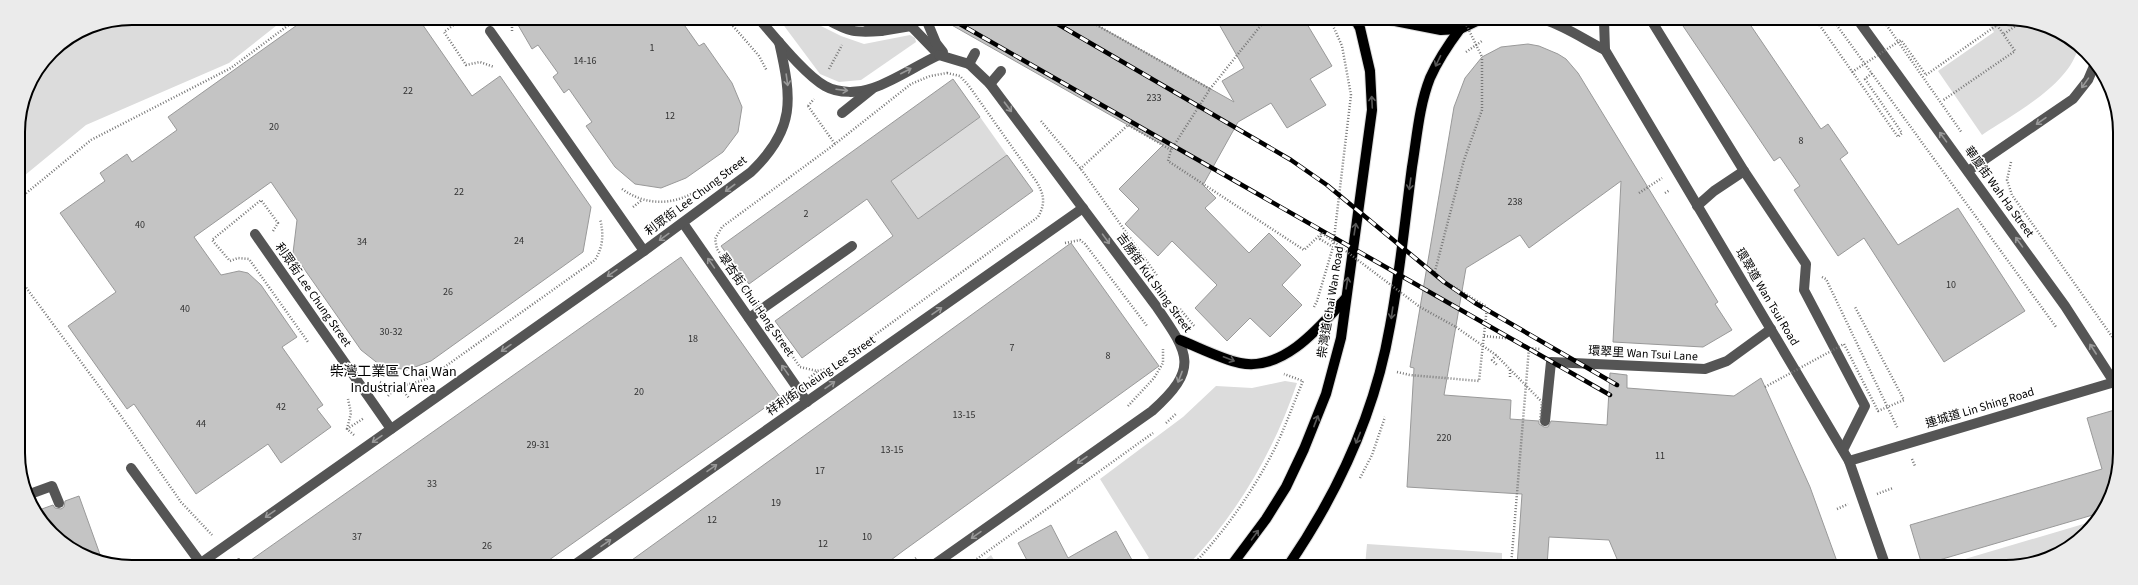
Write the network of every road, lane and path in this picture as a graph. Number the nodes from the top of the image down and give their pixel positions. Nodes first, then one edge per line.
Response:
1 (289, 25) edge
2 (454, 25) edge
3 (511, 25) edge
4 (732, 25) edge
5 (764, 25) edge
6 (837, 25) edge
7 (871, 25) edge
8 (928, 25) edge
9 (1097, 25) edge
10 (1261, 25) edge
11 (1333, 25) edge
12 (1358, 25) edge
13 (1408, 25) edge
14 (1466, 25) edge
15 (1469, 25) edge
16 (1558, 25) edge
17 (1604, 25) edge
18 (1654, 25) edge
19 (1819, 25) edge
20 (1837, 25) edge
21 (1862, 25) edge
22 (1888, 25) edge
23 (2016, 25) edge
24 (911, 26) joint
25 (1460, 29) junction
26 (881, 31) junction
27 (490, 32) dead end
28 (850, 32) junction
29 (2004, 34) junction
30 (514, 36) dead end
31 (779, 42) junction
32 (1605, 50) junction
33 (976, 53) dead end
34 (943, 56) junction
35 (969, 64) junction
36 (498, 69) dead end
37 (2093, 69) edge
38 (1001, 72) dead end
39 (1852, 72) junction
40 (1872, 73) junction
41 (770, 78) dead end
42 (990, 84) junction
43 (826, 86) junction
44 (873, 88) junction
45 (1210, 88) junction
46 (1942, 101) junction
47 (808, 106) junction
48 (787, 110) junction
49 (842, 113) dead end
50 (1040, 120) dead end
51 (1963, 134) dead end
52 (835, 144) junction
53 (1171, 150) junction
54 (2015, 158) dead end
55 (1081, 169) junction
56 (1744, 171) junction
57 (1968, 171) junction
58 (1663, 178) dead end
59 (619, 187) dead end
60 (694, 192) dead end
61 (25, 193) edge
62 (1639, 193) dead end
63 (1697, 206) junction
64 (1083, 208) junction
65 (598, 213) dead end
66 (683, 223) junction
67 (1322, 233) junction
68 (255, 234) dead end
69 (272, 235) dead end
70 (852, 246) dead end
71 (1058, 247) dead end
72 (1333, 247) junction
73 (644, 251) junction
74 (1159, 279) dead end
75 (1826, 280) dead end
76 (25, 286) edge
77 (1345, 299) junction
78 (1179, 308) dead end
79 (1855, 308) dead end
80 (760, 310) junction
81 (1310, 313) dead end
82 (749, 318) junction
83 (1771, 329) junction
84 (1202, 331) dead end
85 (2060, 331) dead end
86 (1152, 332) dead end
87 (1484, 336) junction
88 (2113, 339) edge
89 (1180, 340) junction
90 (1162, 344) dead end
91 (312, 349) dead end
92 (1496, 355) junction
93 (1498, 365) dead end
94 (1510, 369) junction
95 (1397, 372) dead end
96 (375, 376) dead end
97 (1292, 377) dead end
98 (1510, 377) dead end
99 (2113, 377) edge
100 (2113, 382) edge
101 (1765, 387) dead end
102 (344, 393) dead end
103 (807, 402) junction
104 (1122, 411) dead end
105 (1543, 421) joint
106 (1896, 423) dead end
107 (347, 429) dead end
108 (391, 429) junction
109 (1843, 450) junction
110 (1849, 461) junction
111 (131, 468) dead end
112 (33, 493) edge
113 (59, 503) dead end
114 (222, 548) junction
115 (242, 555) dead end
116 (562, 556) dead end
117 (238, 559) joint
118 (197, 560) edge
119 (206, 560) edge
120 (556, 560) edge
121 (581, 560) edge
122 (941, 560) edge
123 (1197, 560) edge
124 (1235, 560) edge
125 (1292, 560) edge
126 (1511, 560) edge
127 (1884, 560) edge

1 - 61 path
2 - 36 path
3 - 30 path
4 - 41 path
5 - 31 street
6 - 28 street
7 - 26 street
8 - 34 street
9 - 45 path
10 - 45 path
11 - 72 path
77 -> 12 main road, 柴灣道 Chai Wan Road
13 - 25 main road
14 - 87 path, bridge
15 - 25 main road
16 - 32 street
17 - 32 street, 環翠道 Wan Tsui Road
18 - 56 street
19 - 39 path
20 - 40 path
57 -> 21 street, 華廈街 Wah Ha Street
22 - 46 path
23 - 29 path
24 - 26 street
24 - 34 street
25 -> 125 main road
26 - 28 street
27 - 73 street, 利眾街 Lee Chung Street
28 - 43 path
29 - 39 path, bridge
29 - 46 path
31 - 43 street
31 -> 48 street, 利眾街 Lee Chung Street
32 - 63 street, 環翠道 Wan Tsui Road
33 - 35 street
34 - 35 street, 吉勝街 Kut Shing Street
44 -> 34 street
35 - 42 street, 吉勝街 Kut Shing Street
37 -> 57 street
38 - 42 street
39 - 40 path
40 - 85 path
42 -> 64 street, 吉勝街 Kut Shing Street
43 -> 44 street
43 - 47 path
44 - 49 street
45 - 53 path
46 - 51 path
47 - 48 path
47 - 52 path
48 -> 66 street, 利眾街 Lee Chung Street
50 - 55 path
52 - 80 path
52 - 80 path
53 - 55 path
53 - 67 path
54 - 88 path
55 - 74 path
56 - 63 street
56 - 109 street
99 -> 57 street, 華廈街 Wah Ha Street
58 - 62 path
59 - 60 path
63 - 83 street, 環翠道 Wan Tsui Road
64 -> 89 street, 吉勝街 Kut Shing Street
103 -> 64 street, 祥利街 Cheung Lee Street
65 - 96 path
66 -> 73 street, 利眾街 Lee Chung Street
82 -> 66 street, 翠杏街 Chui Hang Street
67 - 72 path, bridge
67 - 92 path, bridge
68 - 108 street, 利眾街 Lee Chung Street
69 - 91 path
70 - 80 street
71 - 86 path
72 - 81 path
73 -> 108 street, 利眾街 Lee Chung Street
75 - 106 path
76 - 114 path
89 -> 77 main road
124 -> 77 main road, 柴灣道 Chai Wan Road
78 - 84 path
79 - 101 path, bridge
80 - 82 street
103 -> 82 street, 翠杏街 Chui Hang Street
83 - 105 street, 環翠里 Wan Tsui Lane
83 - 109 street, 環翠道 Wan Tsui Road
87 - 95 path
87 - 126 path
89 -> 122 street, 吉勝街 Kut Shing Street
90 - 104 path
92 - 93 path
92 - 94 path, bridge
94 - 98 path, bridge
94 - 105 path, bridge
97 - 123 path
100 - 110 street, 連城道 Lin Shing Road
102 - 107 path
121 -> 103 street, 祥利街 Cheung Lee Street
108 -> 114 street, 利眾街 Lee Chung Street
109 - 110 street, 環翠道 Wan Tsui Road
110 - 127 street, 環翠道 Wan Tsui Road
111 - 118 street
112 - 113 street
114 - 117 path
114 - 119 street, 利眾街 Lee Chung Street
115 - 117 path
116 - 120 path

